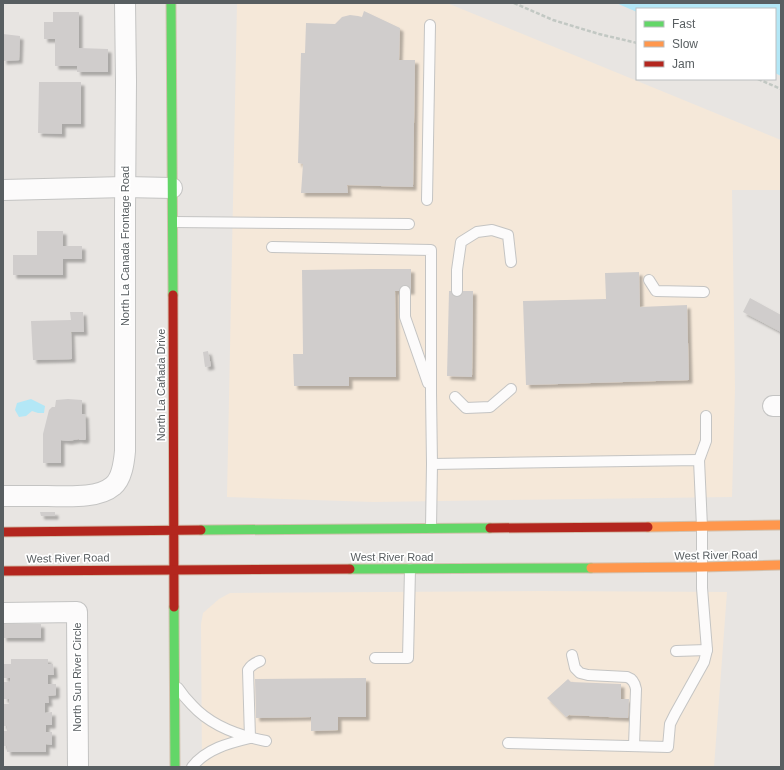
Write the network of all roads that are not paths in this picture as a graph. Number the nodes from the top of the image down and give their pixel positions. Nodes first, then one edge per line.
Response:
1 (125, 3) edge
2 (171, 3) edge
3 (430, 25) dead end
4 (125, 187) junction
5 (172, 188) junction
6 (3, 190) edge
7 (427, 200) dead end
8 (173, 222) junction
9 (409, 224) dead end
10 (272, 248) dead end
11 (511, 262) dead end
12 (649, 280) dead end
13 (405, 291) dead end
14 (457, 291) dead end
15 (704, 292) dead end
16 (511, 389) dead end
17 (431, 393) junction
18 (455, 397) dead end
19 (706, 416) dead end
20 (699, 460) junction
21 (432, 464) junction
22 (3, 496) edge
23 (781, 525) edge
24 (702, 527) junction
25 (431, 528) junction
26 (174, 531) junction
27 (3, 532) edge
28 (781, 565) edge
29 (702, 567) junction
30 (410, 569) junction
31 (174, 570) junction
32 (3, 571) edge
33 (3, 613) edge
34 (707, 650) junction
35 (676, 651) dead end
36 (572, 655) dead end
37 (375, 658) dead end
38 (260, 661) dead end
39 (174, 684) junction
40 (250, 738) junction
41 (266, 741) dead end
42 (508, 743) dead end
43 (634, 746) junction
44 (78, 767) edge
45 (175, 767) edge
46 (192, 767) edge

1 - 4 street, North La Canada Frontage Road
2 - 5 main road, North La Cañada Drive
3 - 7 lane
4 - 5 street
4 - 6 street
4 - 22 street, North La Canada Frontage Road
5 - 8 main road, North La Cañada Drive
8 - 9 lane
8 - 26 main road, North La Cañada Drive
10 - 17 lane
11 - 14 lane
12 - 15 lane
13 - 17 lane
16 - 18 lane
17 - 21 lane
19 - 20 lane
20 - 21 lane
20 - 24 lane
21 - 25 lane
23 - 24 main road
24 - 25 main road
24 - 29 lane
25 - 26 main road
26 - 27 main road
26 - 31 main road, North La Cañada Drive
28 - 29 main road, West River Road
29 - 30 main road, West River Road
29 - 34 lane
30 - 31 main road, West River Road
30 - 37 lane
31 - 32 main road, West River Road
31 - 39 main road, North La Cañada Drive
33 - 44 street, North Sun River Circle
34 - 35 lane
34 - 43 lane
36 - 43 lane
38 - 40 lane
39 - 40 lane
39 - 45 main road, North La Cañada Drive
40 - 41 lane
40 - 46 lane
42 - 43 lane

